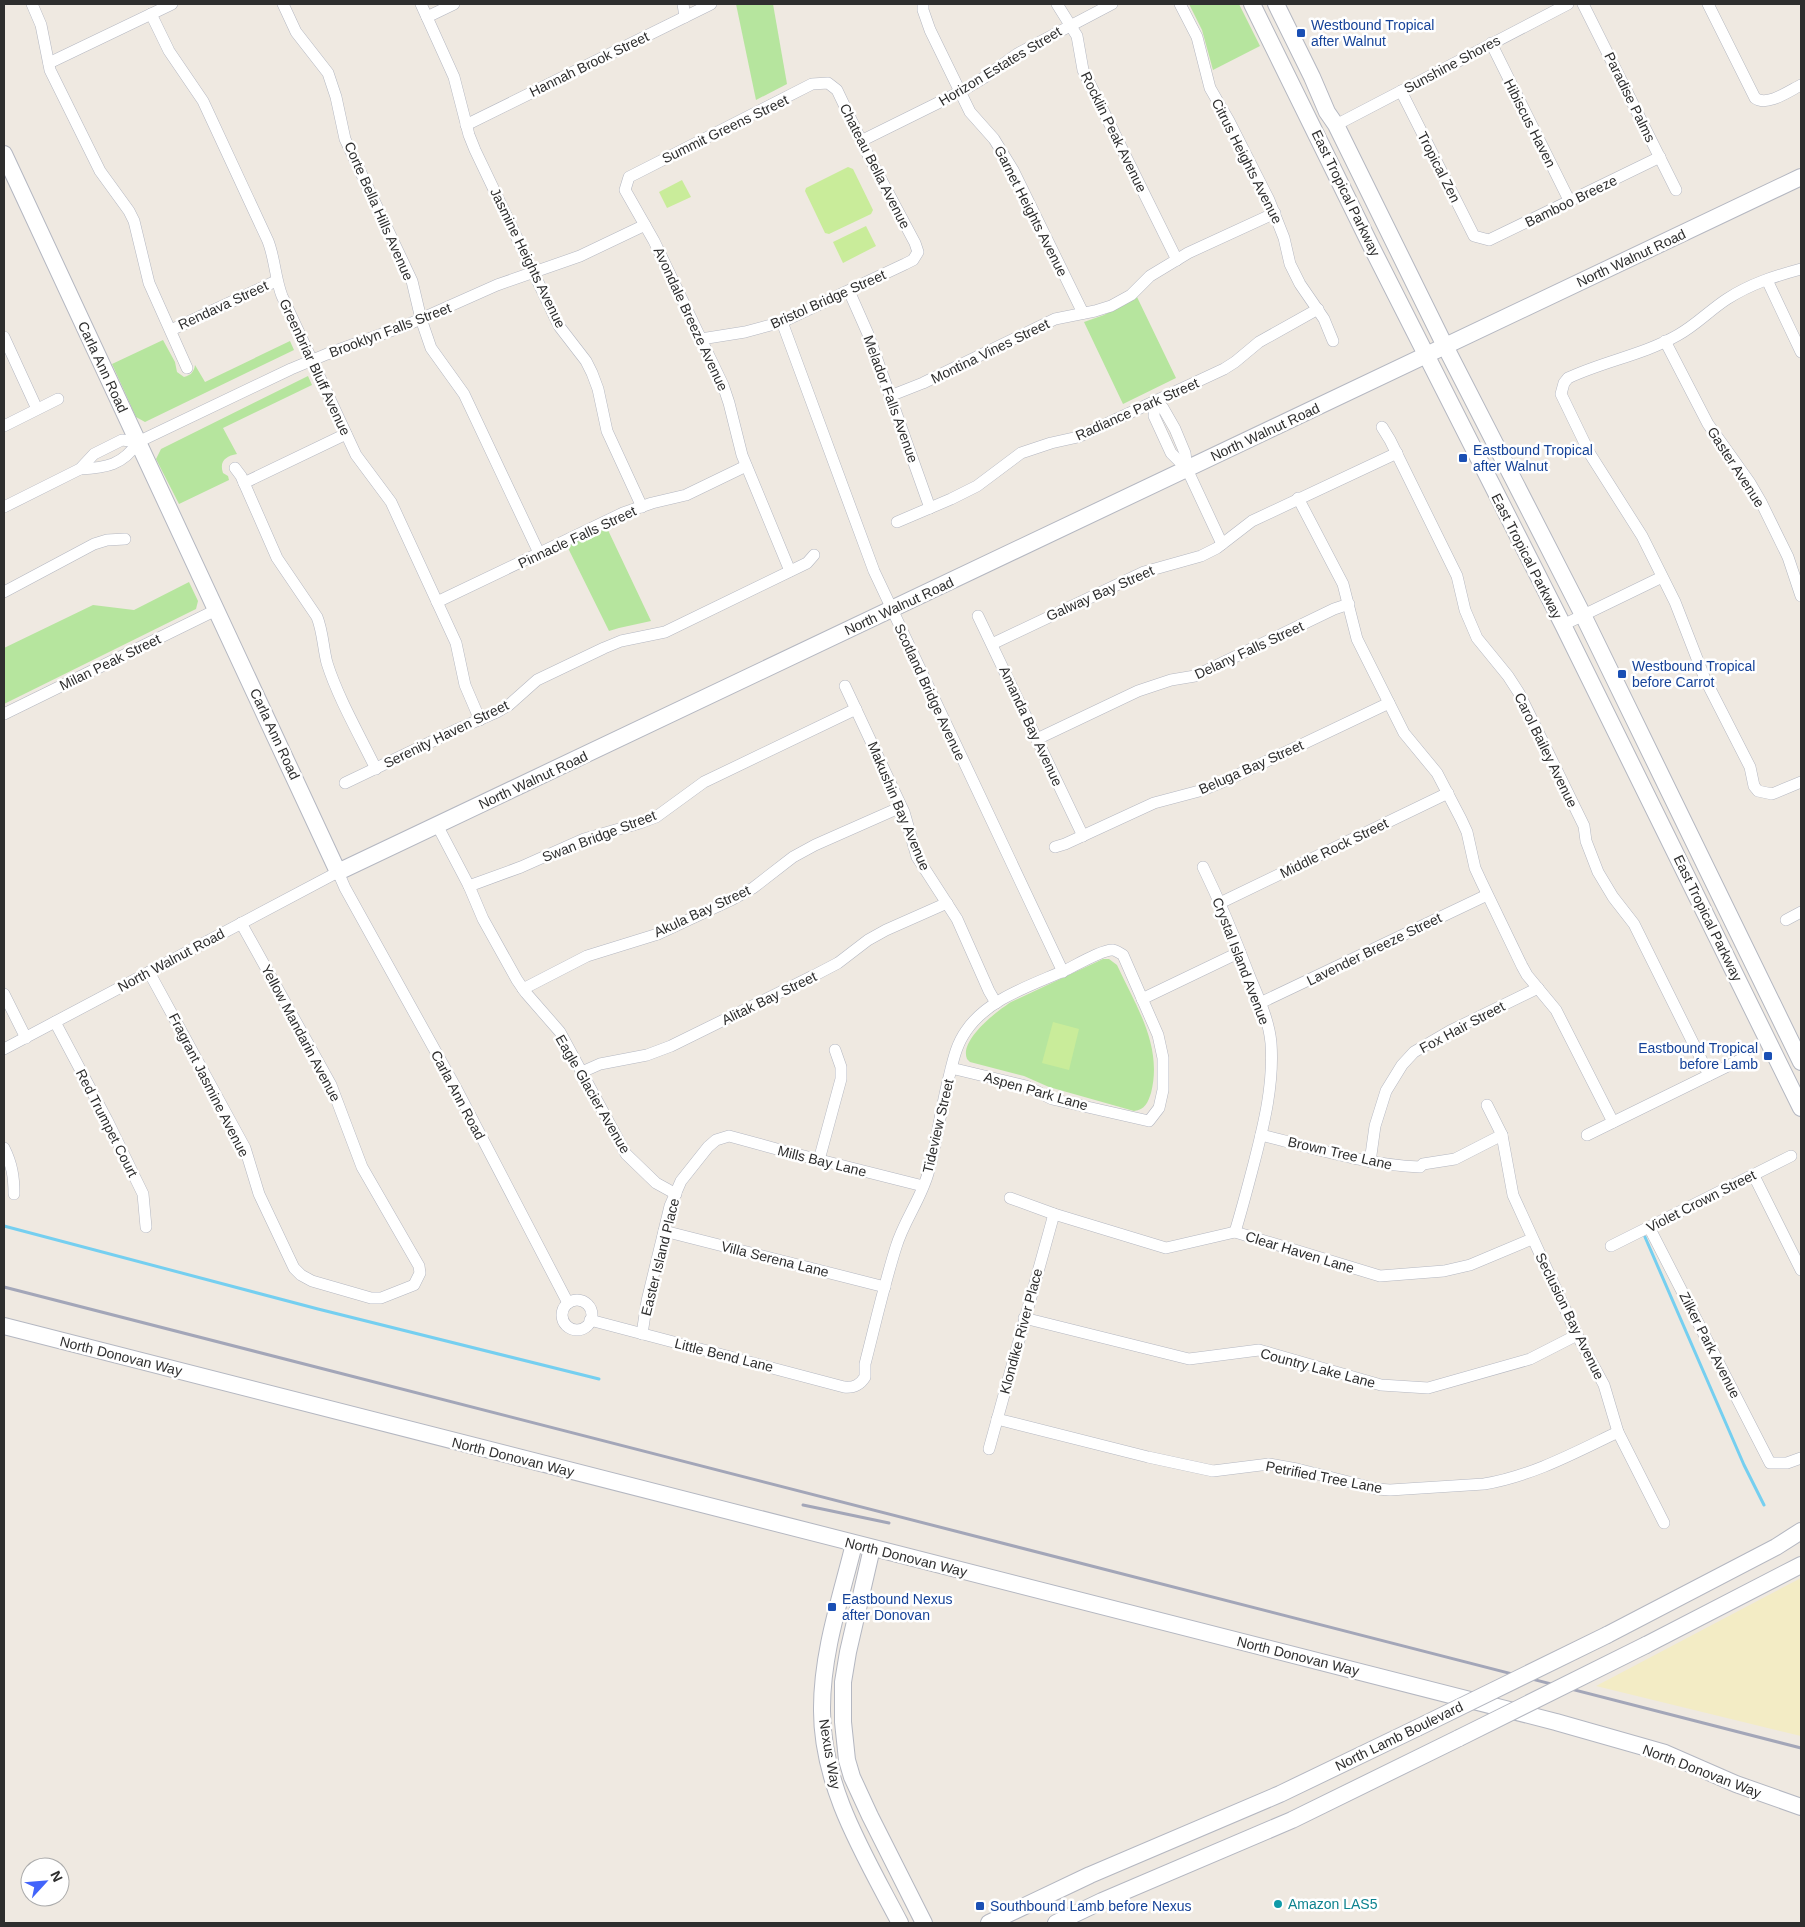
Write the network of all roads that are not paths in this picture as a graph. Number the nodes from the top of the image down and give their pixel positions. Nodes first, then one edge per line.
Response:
1 (32, 4) edge
2 (172, 4) edge
3 (283, 4) edge
4 (420, 4) edge
5 (454, 4) edge
6 (683, 4) edge
7 (711, 4) edge
8 (923, 4) edge
9 (1057, 4) edge
10 (1112, 4) edge
11 (1180, 4) edge
12 (1252, 4) edge
13 (1276, 4) edge
14 (1568, 4) edge
15 (1584, 4) edge
16 (1708, 4) edge
17 (151, 14) junction
18 (427, 17) junction
19 (686, 17) junction
20 (1070, 24) junction
21 (1491, 43) junction
22 (49, 64) junction
23 (828, 83) joint
24 (1801, 86) edge
25 (1401, 91) junction
26 (960, 92) junction
27 (466, 125) junction
28 (1336, 125) junction
29 (861, 141) junction
30 (4, 154) edge
31 (1660, 157) junction
32 (1801, 177) edge
33 (626, 184) joint
34 (1676, 190) dead end
35 (1570, 202) junction
36 (1275, 213) junction
37 (645, 225) junction
38 (1481, 239) joint
39 (918, 252) joint
40 (1177, 260) junction
41 (1801, 269) edge
42 (534, 272) junction
43 (1767, 280) junction
44 (276, 281) junction
45 (849, 291) junction
46 (1318, 309) junction
47 (1083, 313) junction
48 (421, 319) junction
49 (782, 322) junction
50 (171, 330) junction
51 (4, 337) edge
52 (701, 340) junction
53 (1333, 341) dead end
54 (1665, 341) junction
55 (1445, 346) junction
56 (1801, 352) edge
57 (1426, 355) junction
58 (312, 360) junction
59 (187, 368) dead end
60 (890, 396) junction
61 (58, 399) dead end
62 (1155, 401) junction
63 (37, 409) junction
64 (4, 426) edge
65 (1382, 427) dead end
66 (346, 434) junction
67 (138, 442) junction
68 (1396, 453) junction
69 (746, 466) junction
70 (236, 468) dead end
71 (80, 469) junction
72 (1187, 469) junction
73 (244, 483) junction
74 (1298, 498) junction
75 (4, 507) edge
76 (642, 507) junction
77 (930, 508) junction
78 (897, 522) dead end
79 (125, 540) dead end
80 (1222, 544) junction
81 (539, 554) junction
82 (814, 555) dead end
83 (790, 571) junction
84 (1662, 577) junction
85 (4, 592) edge
86 (1801, 596) edge
87 (437, 602) junction
88 (1349, 604) junction
89 (891, 609) junction
90 (216, 610) junction
91 (1583, 615) junction
92 (978, 616) dead end
93 (1562, 625) junction
94 (992, 644) junction
95 (845, 686) dead end
96 (1389, 703) junction
97 (856, 709) junction
98 (4, 714) edge
99 (480, 720) junction
100 (1038, 740) junction
101 (376, 769) junction
102 (1801, 782) edge
103 (345, 783) dead end
104 (1448, 793) junction
105 (901, 807) junction
106 (437, 825) junction
107 (1083, 836) junction
108 (1055, 847) dead end
109 (1203, 867) dead end
110 (338, 872) junction
111 (469, 886) junction
112 (1487, 895) junction
113 (947, 903) junction
114 (1220, 903) junction
115 (1801, 912) edge
116 (1786, 920) dead end
117 (241, 923) junction
118 (1240, 952) junction
119 (149, 972) junction
120 (1062, 972) junction
121 (1538, 988) junction
122 (523, 989) junction
123 (4, 994) edge
124 (1142, 999) junction
125 (996, 1003) junction
126 (1260, 1003) junction
127 (55, 1022) junction
128 (26, 1038) junction
129 (4, 1049) edge
130 (835, 1050) dead end
131 (1744, 1058) dead end
132 (1801, 1062) edge
133 (951, 1068) junction
134 (582, 1072) junction
135 (1709, 1075) junction
136 (1800, 1103) edge
137 (1487, 1105) dead end
138 (1613, 1122) junction
139 (1261, 1135) junction
140 (1502, 1135) junction
141 (1587, 1135) dead end
142 (722, 1138) joint
143 (4, 1148) edge
144 (1792, 1156) dead end
145 (820, 1160) junction
146 (1370, 1162) junction
147 (1753, 1174) junction
148 (924, 1186) junction
149 (14, 1194) dead end
150 (676, 1194) junction
151 (1010, 1198) dead end
152 (1054, 1214) junction
153 (146, 1227) dead end
154 (1650, 1227) junction
155 (664, 1231) junction
156 (1235, 1232) junction
157 (1532, 1239) junction
158 (1611, 1246) dead end
159 (1801, 1270) edge
160 (418, 1279) joint
161 (885, 1287) junction
162 (568, 1303) junction
163 (1024, 1318) junction
164 (590, 1320) junction
165 (4, 1326) edge
166 (642, 1334) junction
167 (1577, 1335) junction
168 (857, 1385) joint
169 (997, 1419) junction
170 (1618, 1432) junction
171 (989, 1449) dead end
172 (1801, 1458) edge
173 (1664, 1523) dead end
174 (1801, 1531) edge
175 (854, 1544) junction
176 (872, 1548) junction
177 (1801, 1565) edge
178 (1801, 1807) edge
179 (900, 1923) edge
180 (924, 1923) edge
181 (989, 1923) edge
182 (1056, 1923) edge

1 - 22 street
2 - 17 street
3 - 48 street, Corte Bella Hills Avenue
4 - 18 street, Jasmine Heights Avenue
5 - 18 street
6 - 19 street
7 - 19 street, Hannah Brook Street
8 - 26 street, Garnet Heights Avenue
9 - 20 street, Rocklin Peak Avenue
10 - 20 street, Horizon Estates Street
11 - 36 street, Citrus Heights Avenue
12 - 57 street, East Tropical Parkway
13 - 28 street, East Tropical Parkway
14 - 21 street, Sunshine Shores
15 - 31 street, Paradise Palms
16 - 24 street
17 - 22 street
17 - 44 street, Greenbriar Bluff Avenue
18 - 27 street, Jasmine Heights Avenue
19 - 27 street, Hannah Brook Street
20 - 26 street, Horizon Estates Street
20 - 40 street, Rocklin Peak Avenue
21 - 25 street, Sunshine Shores
21 - 35 street, Hibiscus Haven
22 - 50 street
23 - 29 street, Chateau Bella Avenue
23 - 33 street, Summit Greens Street
25 - 28 street, Sunshine Shores
25 - 38 street, Tropical Zen
26 - 29 street, Horizon Estates Street
26 - 47 street, Garnet Heights Avenue
27 - 42 street, Jasmine Heights Avenue
28 - 55 street, East Tropical Parkway
29 - 39 street, Chateau Bella Avenue
30 - 67 street, Carla Ann Road
31 - 34 street, Paradise Palms
31 - 35 street, Bamboo Breeze
32 - 55 street, North Walnut Road
33 - 37 street, Avondale Breeze Avenue
35 - 38 street, Bamboo Breeze
36 - 40 street, Montina Vines Street
36 - 46 street, Citrus Heights Avenue
37 - 42 street, Brooklyn Falls Street
37 - 52 street, Avondale Breeze Avenue
39 - 45 street, Bristol Bridge Street
40 - 47 street, Montina Vines Street
41 - 43 street
42 - 48 street, Brooklyn Falls Street
42 - 76 street, Jasmine Heights Avenue
43 - 54 street
43 - 56 street
44 - 50 street, Rendava Street
44 - 58 street, Greenbriar Bluff Avenue
45 - 49 street, Bristol Bridge Street
45 - 60 street, Melador Falls Avenue
46 - 53 street, Citrus Heights Avenue
46 - 62 street, Radiance Park Street
47 - 60 street, Montina Vines Street
48 - 58 street, Brooklyn Falls Street
48 - 81 street, Corte Bella Hills Avenue
49 - 52 street, Bristol Bridge Street
49 - 89 street, Scotland Bridge Avenue
50 - 59 street
51 - 63 street
52 - 69 street, Avondale Breeze Avenue
54 - 84 street
54 - 86 street, Gaster Avenue
55 - 57 street, North Walnut Road
55 - 91 street, East Tropical Parkway
57 - 72 street, North Walnut Road
57 - 93 street, East Tropical Parkway
58 - 66 street, Greenbriar Bluff Avenue
58 - 67 street, Brooklyn Falls Street
60 - 77 street, Melador Falls Avenue
61 - 63 street
62 - 72 street
62 - 77 street, Radiance Park Street
63 - 64 street
65 - 68 street, Carol Bailey Avenue
66 - 73 street
66 - 87 street, Greenbriar Bluff Avenue
67 - 71 street
67 - 71 street
67 - 90 street, Carla Ann Road
68 - 74 street, Galway Bay Street
68 - 135 street, Carol Bailey Avenue
69 - 76 street, Pinnacle Falls Street
69 - 83 street, Avondale Breeze Avenue
70 - 73 street
71 - 75 street
72 - 80 street
72 - 89 street, North Walnut Road
73 - 101 street
74 - 80 street, Galway Bay Street
74 - 88 street
76 - 81 street, Pinnacle Falls Street
77 - 78 street, Radiance Park Street
79 - 85 street
80 - 94 street, Galway Bay Street
81 - 87 street, Pinnacle Falls Street
82 - 83 street, Serenity Haven Street
83 - 99 street, Serenity Haven Street
84 - 91 street
84 - 102 street
87 - 99 street, Greenbriar Bluff Avenue
88 - 96 street
88 - 100 street, Delany Falls Street
89 - 106 street, North Walnut Road
89 - 120 street, Scotland Bridge Avenue
90 - 98 street, Milan Peak Street
90 - 110 street, Carla Ann Road
91 - 93 street
91 - 132 street, East Tropical Parkway
92 - 94 street, Amanda Bay Avenue
93 - 136 street, East Tropical Parkway
94 - 100 street, Amanda Bay Avenue
95 - 97 street, Makushin Bay Avenue
96 - 104 street
96 - 107 street, Beluga Bay Street
97 - 105 street, Makushin Bay Avenue
97 - 111 street, Swan Bridge Street
99 - 101 street, Serenity Haven Street
100 - 107 street, Amanda Bay Avenue
101 - 103 street, Serenity Haven Street
104 - 112 street
104 - 114 street, Middle Rock Street
105 - 113 street, Makushin Bay Avenue
105 - 122 street, Akula Bay Street
106 - 110 street, North Walnut Road
106 - 111 street, Eagle Glacier Avenue
107 - 108 street, Beluga Bay Street
109 - 114 street, Crystal Island Avenue
110 - 117 street, North Walnut Road
110 - 162 street, Carla Ann Road
111 - 122 street, Eagle Glacier Avenue
112 - 121 street
112 - 126 street, Lavender Breeze Street
113 - 125 street, Makushin Bay Avenue
113 - 134 street, Alitak Bay Street
114 - 118 street, Crystal Island Avenue
115 - 116 street
117 - 119 street, North Walnut Road
117 - 160 street, Yellow Mandarin Avenue
118 - 124 street
118 - 126 street, Crystal Island Avenue
119 - 127 street, North Walnut Road
119 - 160 street, Fragrant Jasmine Avenue
120 - 124 street, Tideview Street
120 - 125 street, Tideview Street
121 - 138 street
121 - 146 street, Fox Hair Street
122 - 134 street, Eagle Glacier Avenue
123 - 128 street
124 - 133 street, Aspen Park Lane
125 - 133 street, Tideview Street
126 - 139 street, Crystal Island Avenue
127 - 128 street, North Walnut Road
127 - 153 street, Red Trumpet Court
128 - 129 street, North Walnut Road
130 - 145 street
131 - 135 street
133 - 148 street, Tideview Street
134 - 150 street, Eagle Glacier Avenue
135 - 138 street
137 - 140 street, Seclusion Bay Avenue
138 - 141 street
139 - 146 street, Brown Tree Lane
139 - 156 street, Crystal Island Avenue
140 - 146 street, Brown Tree Lane
140 - 157 street, Seclusion Bay Avenue
142 - 145 street, Mills Bay Lane
142 - 150 street, Easter Island Place
143 - 149 street
144 - 147 street, Violet Crown Street
145 - 148 street, Mills Bay Lane
147 - 154 street, Violet Crown Street
147 - 159 street
148 - 161 street, Tideview Street
150 - 155 street, Easter Island Place
151 - 152 street, Clear Haven Lane
152 - 156 street, Clear Haven Lane
152 - 163 street, Klondike River Place
154 - 158 street, Violet Crown Street
154 - 172 street, Zilker Park Avenue
155 - 161 street, Villa Serena Lane
155 - 166 street, Easter Island Place
156 - 157 street, Clear Haven Lane
157 - 167 street, Seclusion Bay Avenue
161 - 168 street, Tideview Street
162 - 164 street
162 - 164 street
163 - 167 street, Country Lake Lane
163 - 169 street, Klondike River Place
164 - 166 street, Little Bend Lane
165 - 175 street, North Donovan Way
166 - 168 street, Little Bend Lane
167 - 170 street, Seclusion Bay Avenue
169 - 170 street, Petrified Tree Lane
169 - 171 street, Klondike River Place
170 - 173 street, Seclusion Bay Avenue
174 - 181 street, North Lamb Boulevard, bridge
175 - 176 street, North Donovan Way
175 - 179 street, Nexus Way
176 - 178 street, North Donovan Way
176 - 180 street, Nexus Way
177 - 182 street, North Lamb Boulevard, bridge

